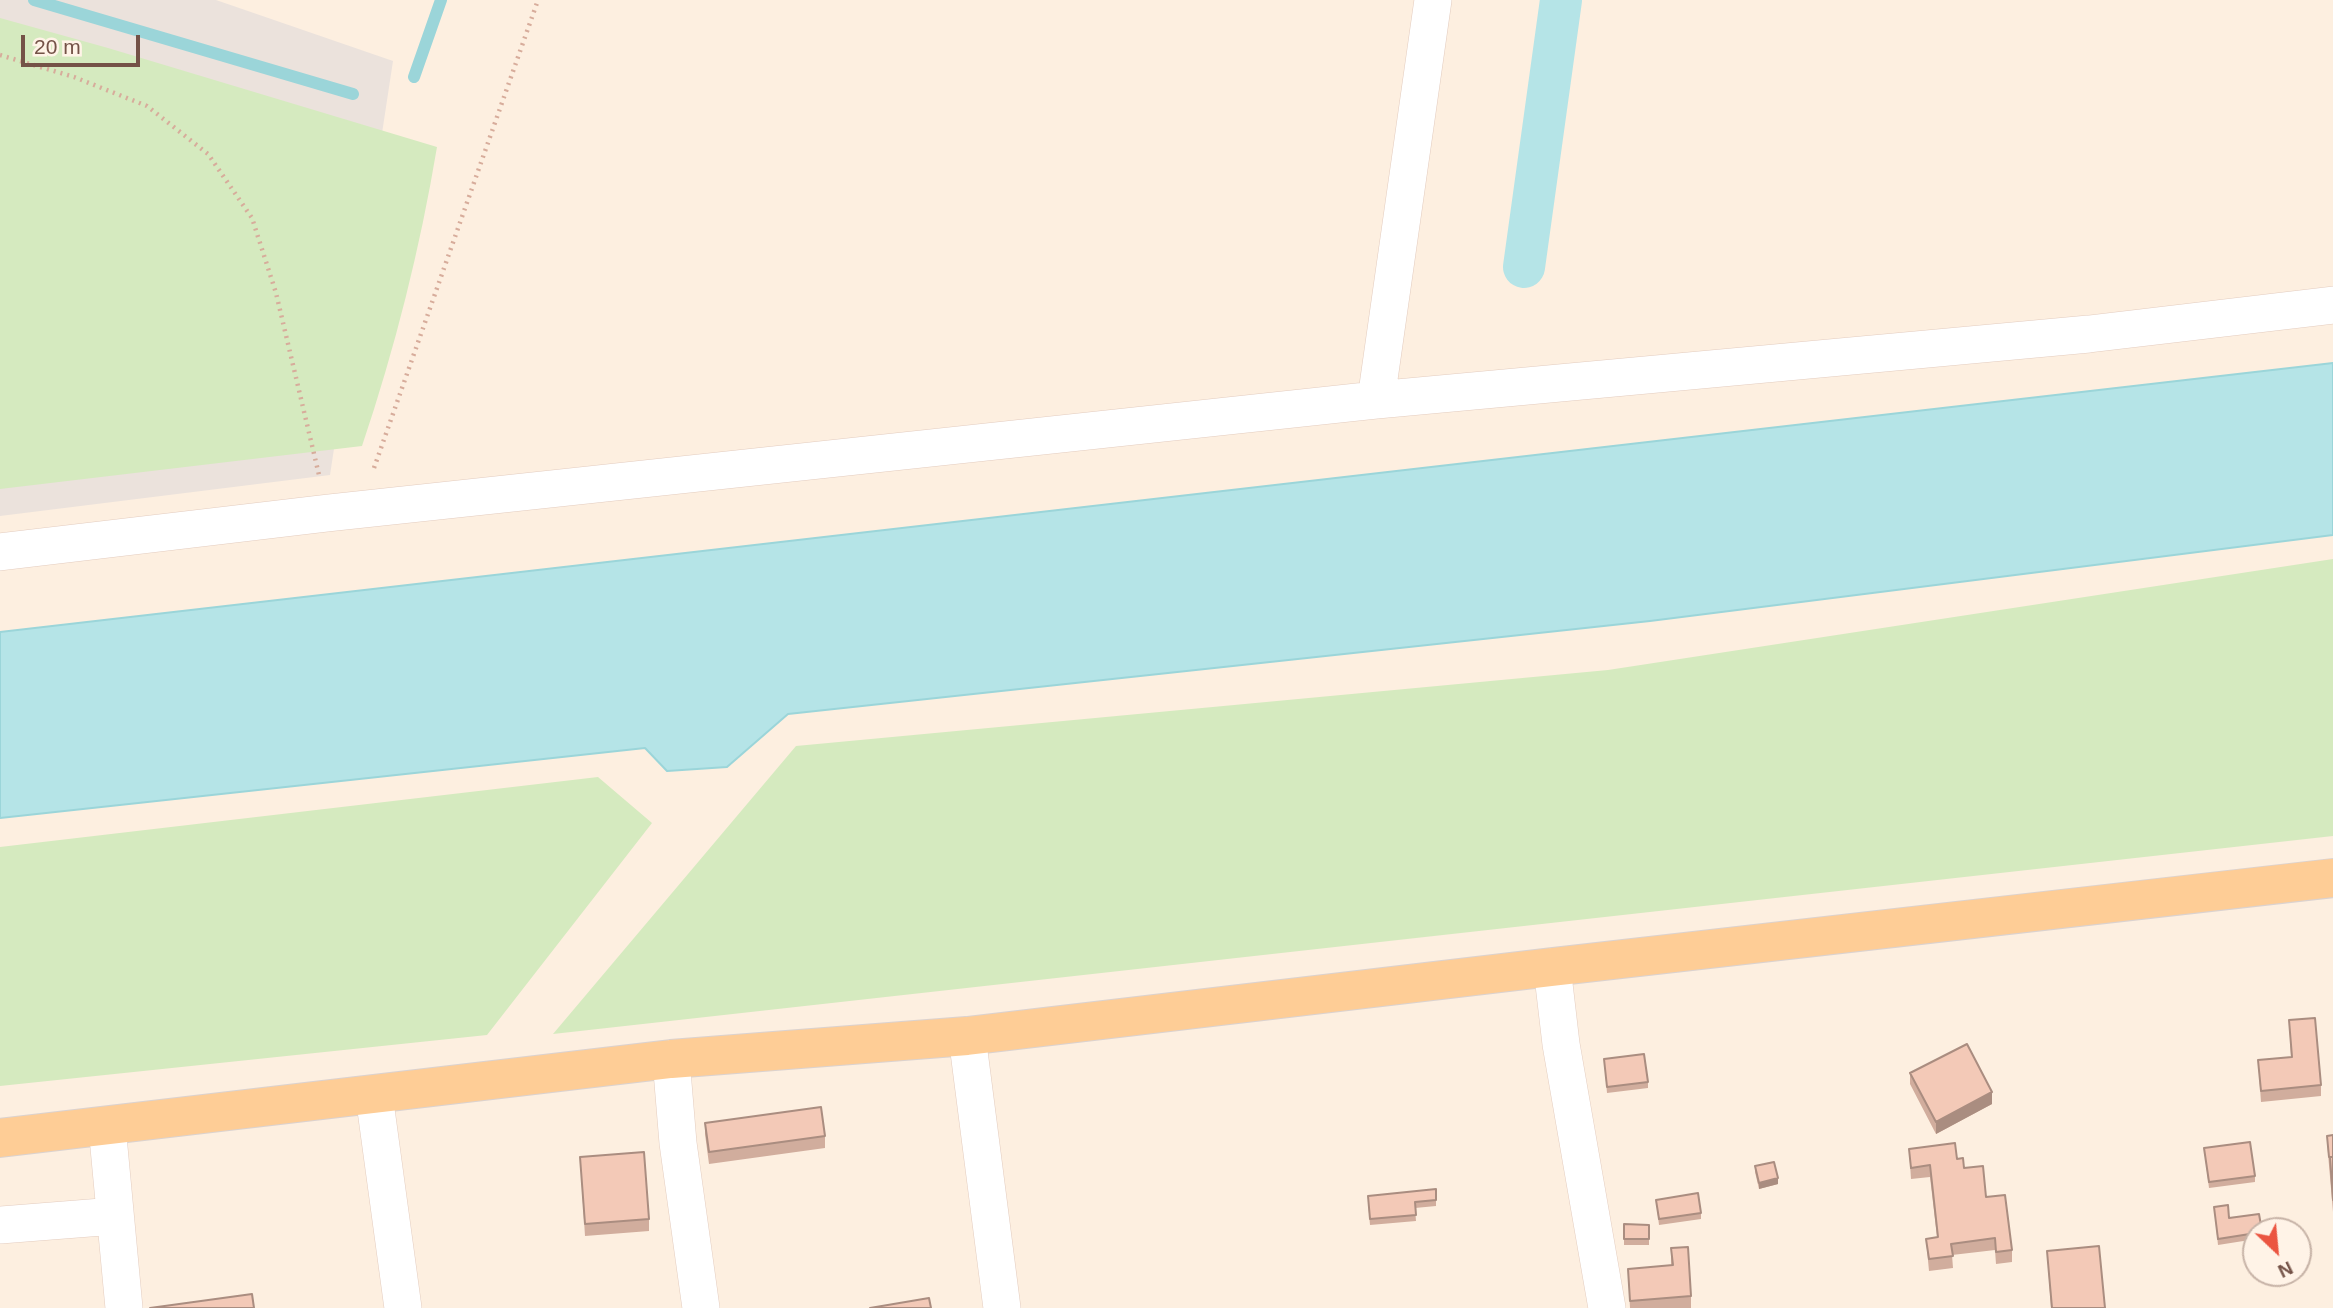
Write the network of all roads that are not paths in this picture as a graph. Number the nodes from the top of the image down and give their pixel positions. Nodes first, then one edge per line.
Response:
1 (1433, 0) edge
2 (2333, 305) edge
3 (1376, 400) junction
4 (0, 552) edge
5 (2333, 878) edge
6 (1552, 967) junction
7 (967, 1036) junction
8 (671, 1059) junction
9 (373, 1095) junction
10 (107, 1126) junction
11 (0, 1138) edge
12 (115, 1216) junction
13 (0, 1225) edge
14 (124, 1308) edge
15 (402, 1308) edge
16 (701, 1308) edge
17 (1002, 1308) edge
18 (1607, 1308) edge

1 - 3 street
2 - 3 street
3 - 4 street
5 - 6 main road
6 - 7 main road
6 - 18 street
7 - 8 main road
7 - 17 street
8 - 9 main road
8 - 16 street
9 - 10 main road
9 - 15 street
10 - 11 main road
10 - 12 street
12 - 13 street
12 - 14 street

